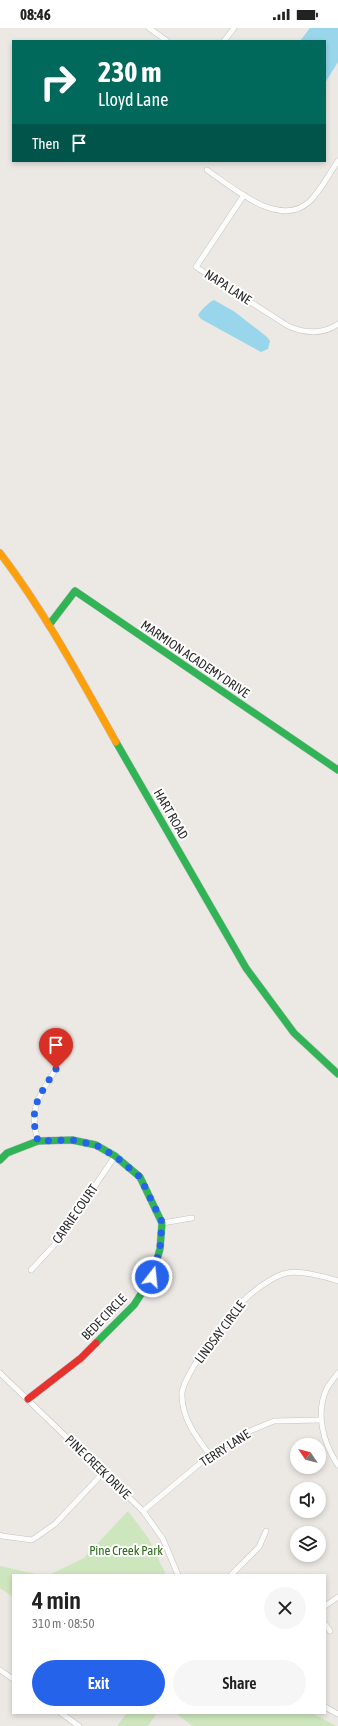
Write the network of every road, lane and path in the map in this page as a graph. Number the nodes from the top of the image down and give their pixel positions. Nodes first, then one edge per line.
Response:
1 (149, 28) edge
2 (234, 28) edge
3 (167, 40) edge
4 (225, 40) edge
5 (338, 161) edge
6 (207, 170) dead end
7 (244, 195) junction
8 (338, 324) edge
9 (0, 553) edge
10 (49, 625) junction
11 (338, 770) edge
12 (56, 1069) dead end
13 (338, 1074) edge
14 (38, 1141) junction
15 (115, 1156) junction
16 (0, 1160) edge
17 (192, 1218) dead end
18 (162, 1222) junction
19 (31, 1270) dead end
20 (338, 1282) edge
21 (0, 1372) edge
22 (338, 1373) edge
23 (28, 1399) junction
24 (320, 1420) junction
25 (210, 1455) junction
26 (338, 1465) edge
27 (104, 1472) junction
28 (144, 1511) junction
29 (266, 1531) dead end
30 (0, 1535) edge
31 (178, 1574) edge
32 (232, 1574) edge
33 (338, 1597) edge
34 (326, 1605) edge
35 (326, 1625) edge
36 (330, 1631) dead end
37 (0, 1670) edge
38 (12, 1678) edge
39 (326, 1708) edge
40 (62, 1714) edge
41 (338, 1714) edge
42 (79, 1726) edge

1 - 3 street
2 - 4 street
5 - 7 street
6 - 7 street
7 - 8 street, NAPA LANE
9 - 10 street, HART ROAD
10 - 11 street, MARMION ACADEMY DRIVE
10 - 13 street, HART ROAD
12 - 14 street
14 - 15 street
14 - 16 street
15 - 18 street
15 - 19 street, CARRIE COURT
17 - 18 street
18 - 23 street, BEDE CIRCLE
20 - 25 street, LINDSAY CIRCLE
21 - 23 street, PINE CREEK DRIVE
22 - 24 street
23 - 27 street, PINE CREEK DRIVE
24 - 25 street, TERRY LANE
24 - 26 street
25 - 28 street, TERRY LANE
27 - 28 street, PINE CREEK DRIVE
27 - 30 street
28 - 31 street, PINE CREEK DRIVE
29 - 32 street
33 - 34 street
35 - 36 street
37 - 38 street
39 - 41 street
40 - 42 street

